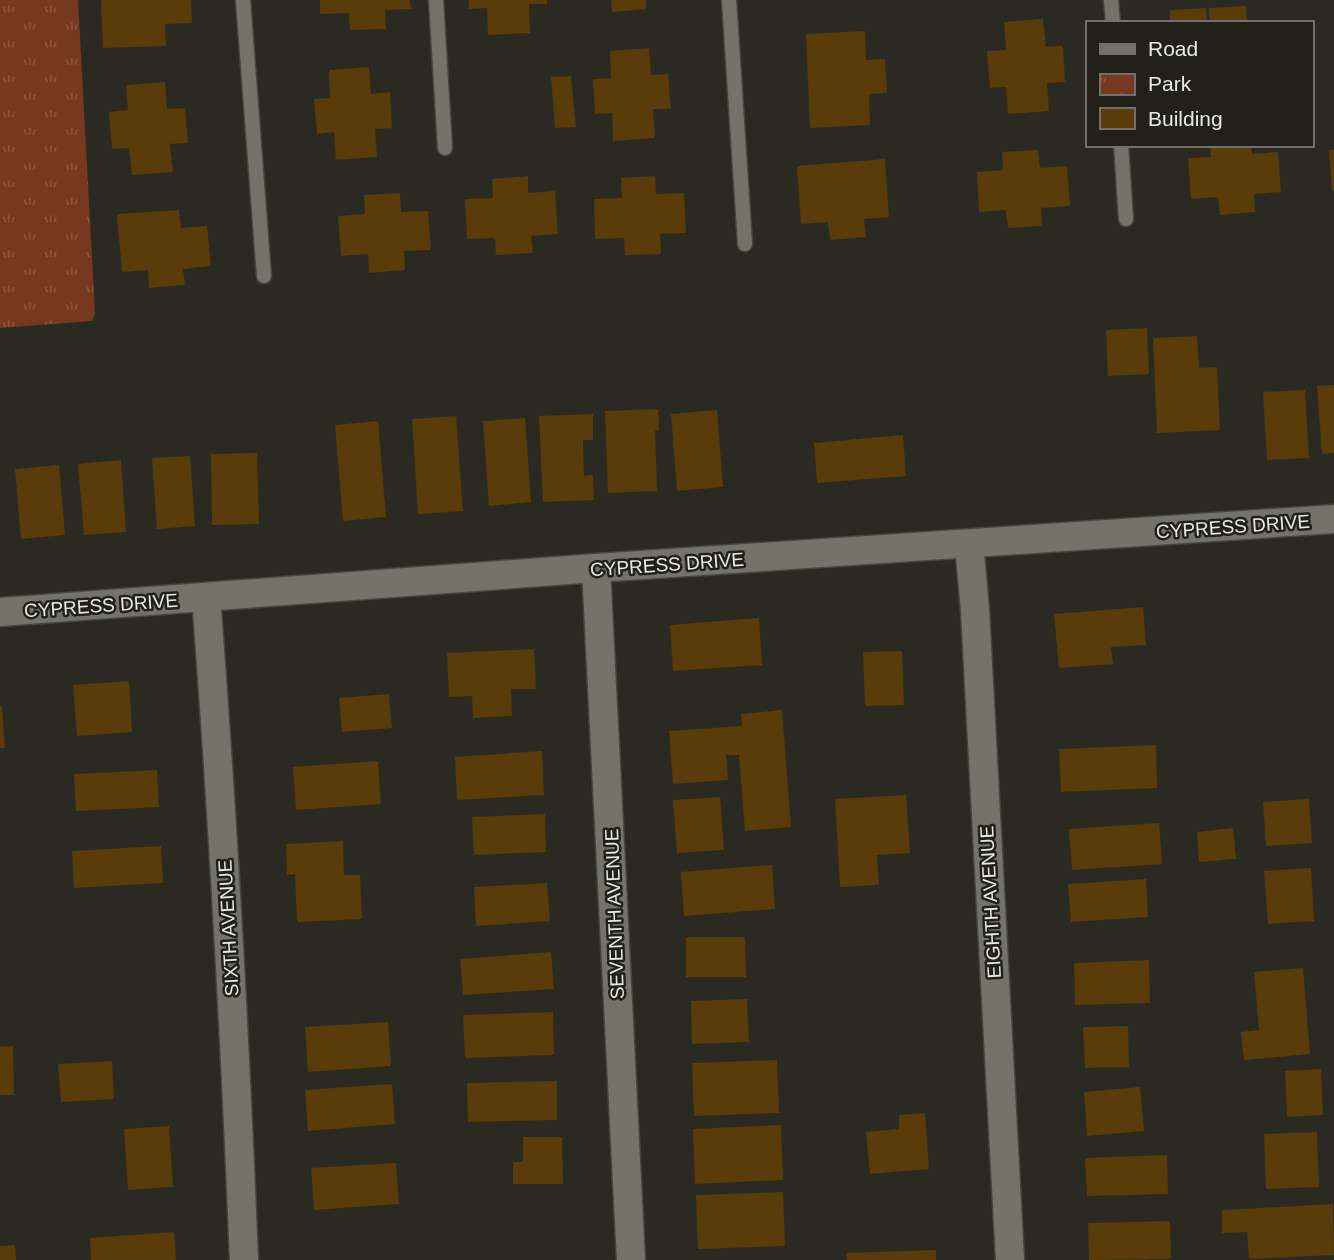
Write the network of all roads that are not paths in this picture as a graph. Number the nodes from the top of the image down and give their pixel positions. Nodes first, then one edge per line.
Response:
1 (243, 0) edge
2 (436, 0) edge
3 (729, 0) edge
4 (1111, 0) edge
5 (1113, 21) edge
6 (1121, 147) edge
7 (445, 148) dead end
8 (1126, 219) dead end
9 (745, 244) dead end
10 (264, 276) dead end
11 (1334, 520) edge
12 (969, 544) junction
13 (596, 568) junction
14 (206, 597) junction
15 (0, 612) edge
16 (244, 1260) edge
17 (631, 1260) edge
18 (1010, 1260) edge

1 - 10 lane
2 - 7 lane
3 - 9 lane
4 - 5 lane
6 - 8 lane
11 - 12 street, CYPRESS DRIVE
12 - 13 street, CYPRESS DRIVE
12 - 18 street, EIGHTH AVENUE
13 - 14 street, CYPRESS DRIVE
13 - 17 street, SEVENTH AVENUE
14 - 15 street, CYPRESS DRIVE
14 - 16 street, SIXTH AVENUE

